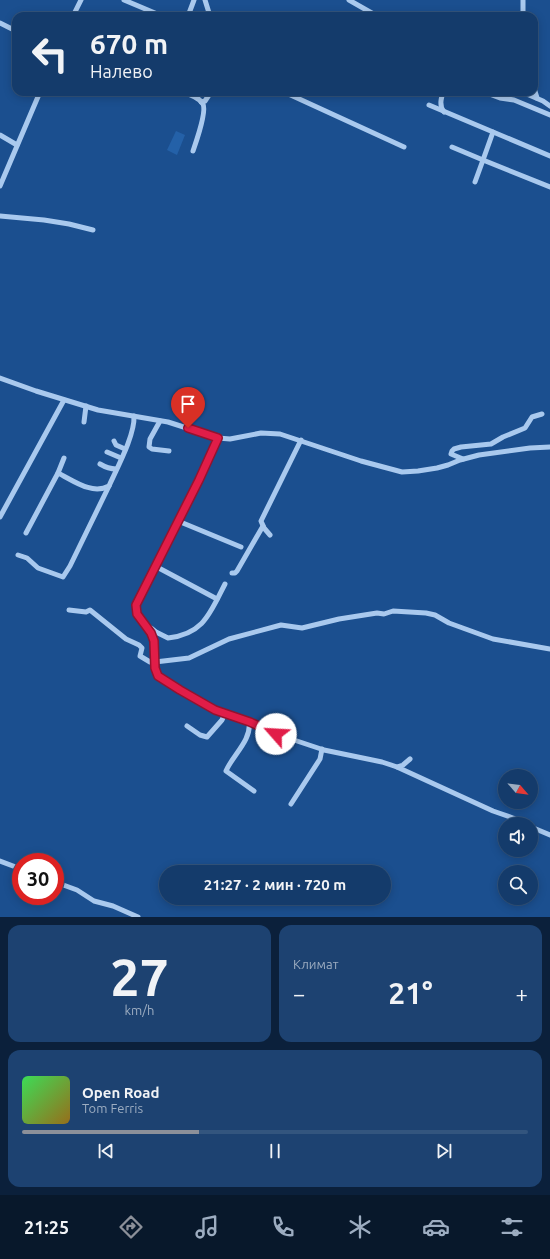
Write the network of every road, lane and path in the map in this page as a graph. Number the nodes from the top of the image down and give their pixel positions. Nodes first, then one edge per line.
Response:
1 (81, 0) edge
2 (124, 0) edge
3 (194, 0) edge
4 (205, 0) edge
5 (349, 0) edge
6 (523, 0) edge
7 (75, 12) edge
8 (152, 12) edge
9 (190, 12) edge
10 (209, 12) edge
11 (370, 12) edge
12 (523, 12) edge
13 (0, 23) edge
14 (12, 29) edge
15 (38, 96) edge
16 (192, 96) edge
17 (208, 96) edge
18 (293, 96) edge
19 (442, 96) edge
20 (495, 96) edge
21 (532, 96) edge
22 (537, 98) joint
23 (201, 102) junction
24 (429, 105) dead end
25 (550, 106) edge
26 (444, 112) junction
27 (550, 115) edge
28 (494, 132) junction
29 (0, 135) edge
30 (17, 145) junction
31 (404, 147) dead end
32 (452, 147) dead end
33 (193, 151) dead end
34 (550, 156) edge
35 (483, 160) junction
36 (475, 182) dead end
37 (0, 186) edge
38 (550, 187) edge
39 (0, 216) edge
40 (93, 230) dead end
41 (0, 378) edge
42 (64, 400) junction
43 (86, 406) junction
44 (542, 414) dead end
45 (134, 416) junction
46 (160, 420) junction
47 (84, 422) dead end
48 (218, 438) junction
49 (302, 440) junction
50 (114, 442) dead end
51 (550, 446) edge
52 (125, 449) junction
53 (170, 451) dead end
54 (107, 452) dead end
55 (64, 458) dead end
56 (121, 458) junction
57 (463, 459) junction
58 (100, 464) dead end
59 (116, 469) junction
60 (58, 473) junction
61 (109, 486) junction
62 (0, 517) edge
63 (178, 521) junction
64 (263, 526) junction
65 (26, 533) dead end
66 (270, 535) dead end
67 (241, 547) dead end
68 (18, 555) dead end
69 (156, 566) junction
70 (232, 573) dead end
71 (225, 584) dead end
72 (217, 599) junction
73 (69, 610) dead end
74 (148, 629) junction
75 (550, 649) edge
76 (155, 662) junction
77 (225, 713) junction
78 (249, 722) junction
79 (187, 726) dead end
80 (322, 749) junction
81 (410, 759) dead end
82 (397, 767) junction
83 (254, 791) dead end
84 (291, 804) dead end
85 (510, 817) edge
86 (538, 830) edge
87 (550, 835) edge
88 (0, 861) edge
89 (12, 866) edge
90 (64, 885) edge
91 (138, 917) edge

1 - 7 street
2 - 8 street
3 - 9 street
4 - 10 street
5 - 11 street
6 - 12 street
13 - 14 street
15 - 30 street
16 - 23 street
17 - 23 street
18 - 31 street
19 - 26 street
20 - 27 street
21 - 22 street
22 - 25 street
23 - 33 street
24 - 26 street
26 - 28 street
28 - 34 street
28 - 35 street
29 - 30 street
30 - 37 street
32 - 35 street
35 - 36 street
35 - 38 street
39 - 40 street
41 - 42 street
42 - 43 street
42 - 62 street
43 - 45 street
43 - 47 street
44 - 57 street
45 - 46 street
45 - 52 street
46 - 48 street
46 - 53 street
48 - 49 street
48 - 63 street
49 - 57 street
49 - 64 street
50 - 52 street
51 - 57 street
52 - 56 street
54 - 56 street
55 - 60 street
56 - 59 street
58 - 59 street
59 - 61 street
60 - 61 street
60 - 65 street
61 - 68 street
63 - 67 street
63 - 69 street
64 - 66 street
64 - 70 street
69 - 72 street
69 - 74 street
71 - 72 street
72 - 74 street
73 - 76 street
74 - 76 street
75 - 76 street
76 - 77 street
77 - 78 street
77 - 79 street
78 - 80 street
78 - 83 street
80 - 82 street
80 - 84 street
81 - 82 street
82 - 85 street
86 - 87 street
88 - 89 street
90 - 91 street

